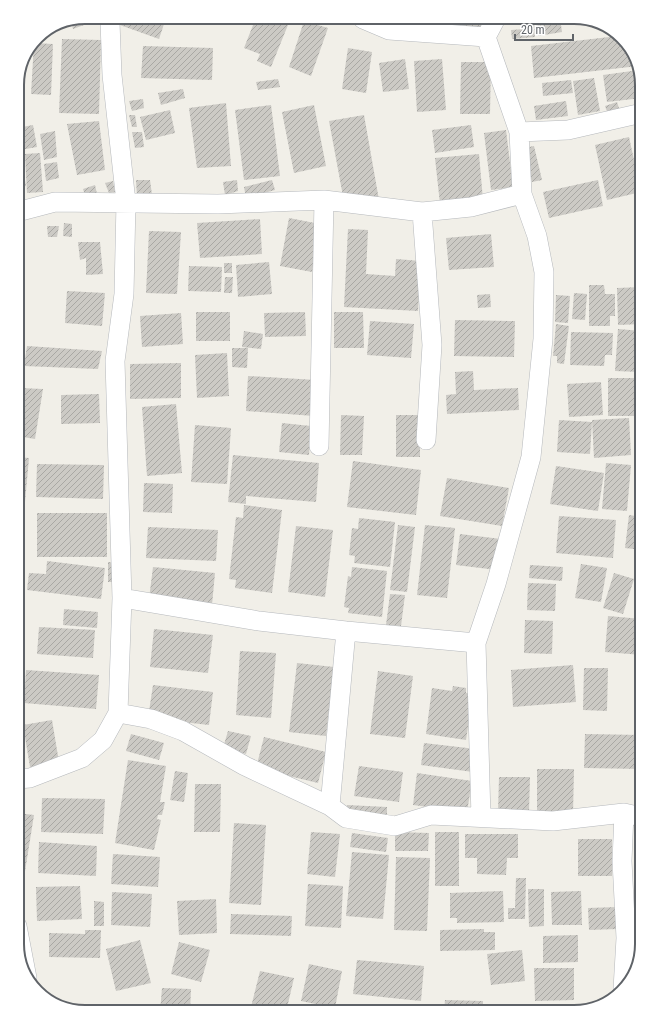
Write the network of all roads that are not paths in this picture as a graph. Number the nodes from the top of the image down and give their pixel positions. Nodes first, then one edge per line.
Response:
1 (110, 24) edge
2 (388, 24) edge
3 (493, 24) edge
4 (486, 37) junction
5 (635, 115) edge
6 (519, 132) junction
7 (522, 194) junction
8 (324, 200) junction
9 (126, 202) junction
10 (24, 210) edge
11 (422, 212) junction
12 (426, 440) dead end
13 (319, 446) dead end
14 (122, 598) junction
15 (346, 631) junction
16 (476, 643) junction
17 (118, 713) junction
18 (24, 778) edge
19 (330, 806) junction
20 (633, 815) edge
21 (481, 817) junction
22 (623, 980) edge

1 - 9 street
2 - 4 street
3 - 4 street
4 - 6 street
5 - 6 street
6 - 7 street
7 - 11 street
7 - 16 street
8 - 9 street
8 - 11 street
8 - 13 street
9 - 10 street
9 - 14 street
11 - 12 street
14 - 15 street
14 - 17 street
15 - 16 street
15 - 19 street
16 - 21 street
17 - 18 street
17 - 19 street
19 - 21 street
20 - 21 street
20 - 22 street

